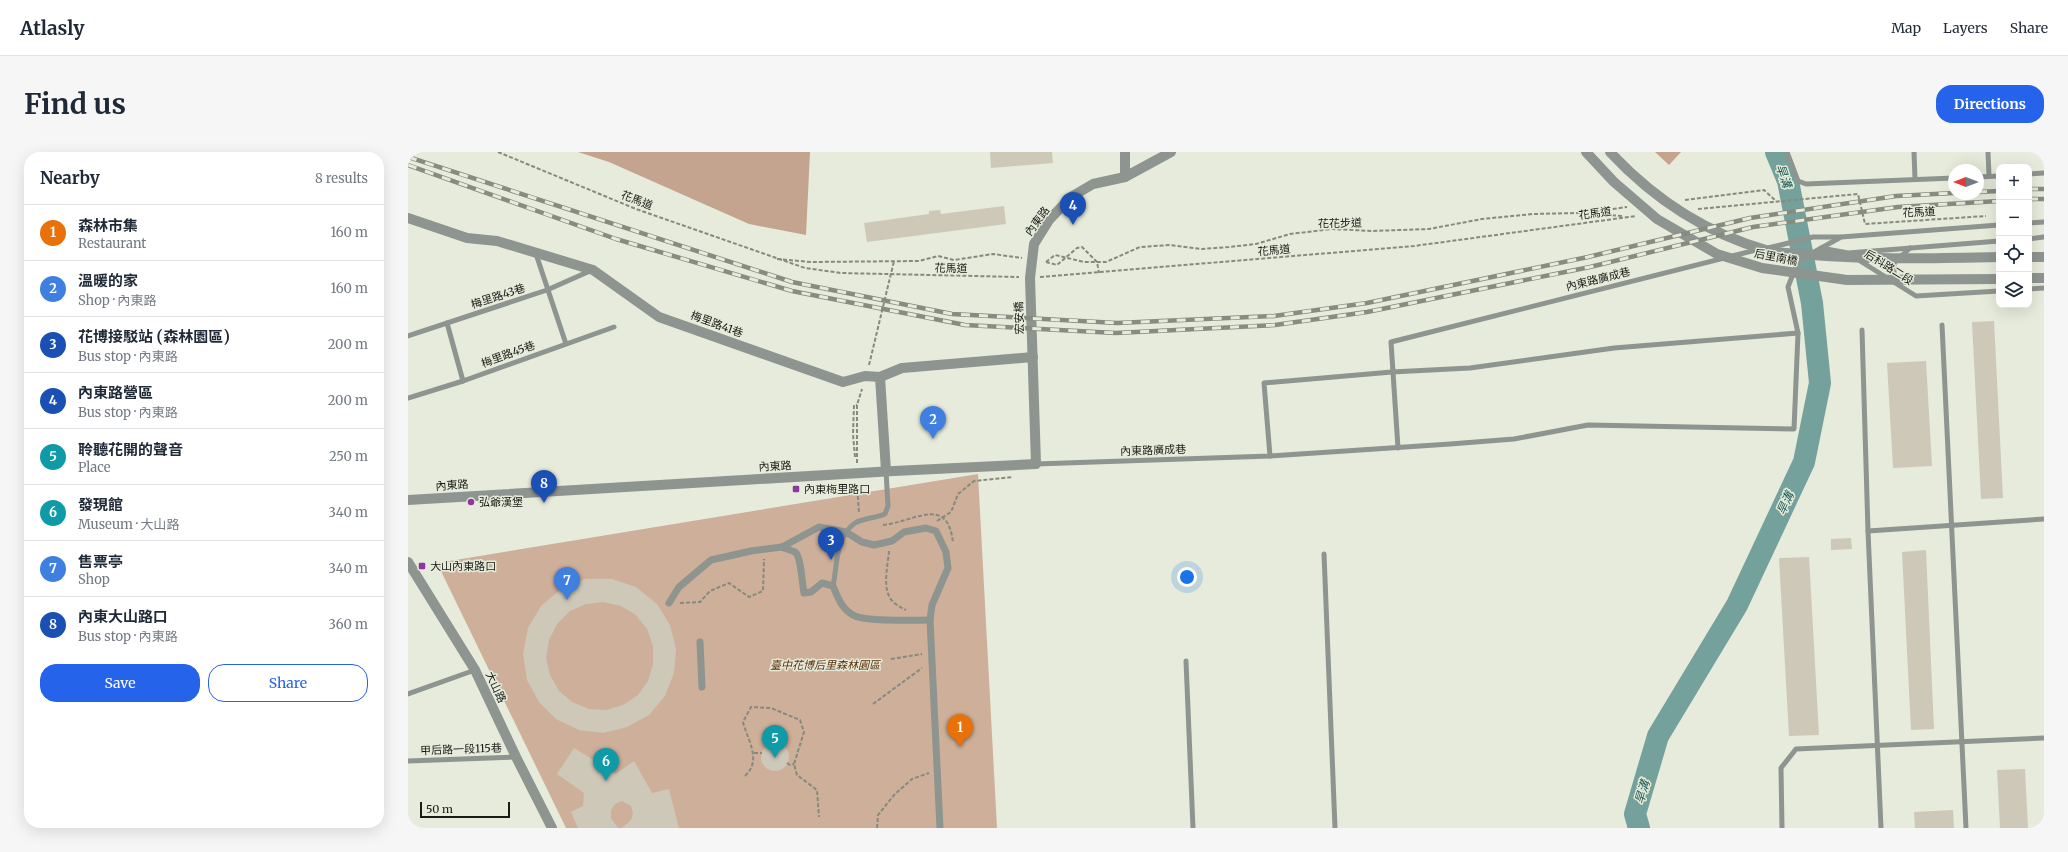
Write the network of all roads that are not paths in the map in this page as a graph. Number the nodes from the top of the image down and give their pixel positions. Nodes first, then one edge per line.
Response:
1 (1125, 152) edge
2 (1171, 152) edge
3 (1586, 152) edge
4 (1610, 152) edge
5 (1787, 152) edge
6 (1914, 152) edge
7 (1988, 152) edge
8 (2032, 174) edge
9 (2044, 174) edge
10 (1984, 176) edge
11 (1989, 176) junction
12 (1996, 176) edge
13 (1125, 177) junction
14 (1948, 178) edge
15 (1915, 179) junction
16 (408, 218) edge
17 (2044, 222) edge
18 (2032, 223) edge
19 (1996, 225) edge
20 (1841, 237) junction
21 (2044, 238) edge
22 (2032, 239) edge
23 (1996, 241) edge
24 (1821, 248) junction
25 (1910, 248) junction
26 (1848, 253) junction
27 (536, 254) junction
28 (1996, 257) edge
29 (2032, 257) edge
30 (2044, 257) edge
31 (592, 270) junction
32 (1030, 278) joint
33 (2032, 278) edge
34 (2044, 278) edge
35 (1996, 279) edge
36 (1894, 282) junction
37 (2044, 288) edge
38 (2032, 289) edge
39 (547, 290) junction
40 (1996, 291) edge
41 (448, 323) junction
42 (1942, 325) dead end
43 (614, 327) dead end
44 (1862, 330) dead end
45 (1798, 333) junction
46 (408, 336) edge
47 (566, 344) junction
48 (1033, 357) junction
49 (1392, 372) junction
50 (880, 376) junction
51 (463, 382) junction
52 (408, 398) edge
53 (1398, 448) junction
54 (1270, 456) junction
55 (1036, 464) junction
56 (886, 471) junction
57 (408, 500) edge
58 (2044, 519) edge
59 (1952, 525) junction
60 (1868, 531) junction
61 (846, 532) junction
62 (782, 547) junction
63 (1324, 554) dead end
64 (408, 562) edge
65 (833, 586) junction
66 (669, 603) road end
67 (930, 620) junction
68 (700, 642) dead end
69 (1186, 662) dead end
70 (475, 670) junction
71 (702, 687) dead end
72 (408, 694) edge
73 (2044, 738) edge
74 (1962, 742) junction
75 (1878, 746) junction
76 (516, 757) junction
77 (408, 761) edge
78 (552, 828) edge
79 (940, 828) edge
80 (1193, 828) edge
81 (1335, 828) edge
82 (1782, 828) edge
83 (1881, 828) edge
84 (1966, 828) edge

1 - 13 street
2 - 13 street, 內東路
3 - 35 street, 后里南橋
4 - 28 street, 后里南橋
5 - 15 lane
6 - 15 lane
7 - 11 lane
8 - 9 lane
10 - 11 lane
11 - 12 lane
13 - 32 street, 內東路
14 - 15 lane
16 - 27 street, 梅里路41巷
17 - 18 lane
19 - 20 lane
20 - 24 lane
20 - 49 lane, 內東路廣成巷
21 - 22 lane
23 - 25 lane, 后科路二段
24 - 26 lane
24 - 45 lane
25 - 26 lane, 后科路二段
25 - 36 lane
26 - 36 lane, 后科路二段
27 - 31 street, 梅里路41巷
27 - 39 lane
29 - 30 street
31 - 39 lane, 梅里路43巷
31 - 50 street, 梅里路41巷
32 - 48 street, 宏安橋
33 - 34 street
36 - 40 lane, 后科路二段
37 - 38 lane
39 - 41 lane, 梅里路43巷
39 - 47 lane
41 - 46 lane, 梅里路43巷
41 - 51 lane
42 - 59 lane
43 - 47 lane, 梅里路45巷
44 - 60 lane
45 - 49 lane
45 - 53 lane
47 - 51 lane, 梅里路45巷
48 - 50 street, 梅里路41巷
48 - 55 street
49 - 53 lane, 內東路廣成巷
49 - 54 lane
50 - 56 street
51 - 52 lane, 梅里路45巷
53 - 54 lane, 內東路廣成巷
54 - 55 lane, 內東路廣成巷
55 - 56 street, 內東路
56 - 57 street, 內東路
56 - 61 lane
58 - 59 lane
59 - 60 lane
59 - 74 lane
60 - 75 lane
61 - 62 street
61 - 65 lane
61 - 67 street
62 - 65 street
62 - 66 street
63 - 81 lane
64 - 70 street, 大山路
65 - 67 street
67 - 79 street
68 - 71 street
69 - 80 lane
70 - 72 lane
70 - 76 street, 大山路
73 - 74 lane
74 - 75 lane
74 - 84 lane
75 - 82 lane
75 - 83 lane
76 - 77 lane, 甲后路一段115巷
76 - 78 street, 大山路

